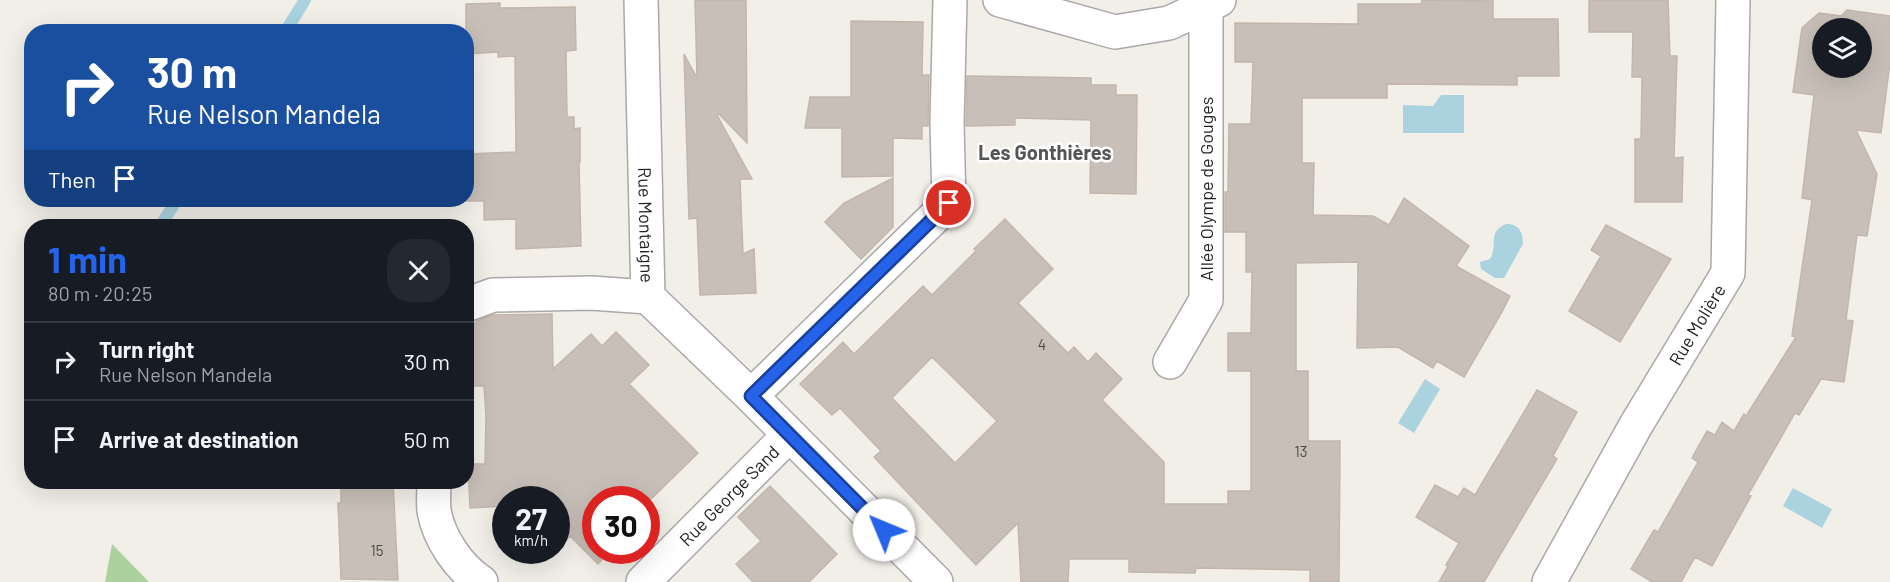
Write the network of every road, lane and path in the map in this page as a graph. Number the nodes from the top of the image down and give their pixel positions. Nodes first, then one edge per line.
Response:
1 (641, 0) edge
2 (950, 0) edge
3 (1000, 0) edge
4 (1733, 0) edge
5 (1212, 3) edge
6 (648, 297) junction
7 (474, 302) edge
8 (1170, 363) dead end
9 (751, 396) junction
10 (789, 435) junction
11 (434, 489) edge
12 (481, 582) edge
13 (643, 582) edge
14 (936, 582) edge
15 (1548, 582) edge

1 - 6 street, Rue Montaigne
2 - 9 street
3 - 5 street
4 - 15 street, Rue Molière
5 - 8 street, Allée Olympe de Gouges
6 - 7 street
6 - 9 street, Rue Montaigne
9 - 10 street, Rue Montaigne
10 - 13 street, Rue George Sand
10 - 14 street, Rue Montaigne
11 - 12 street

